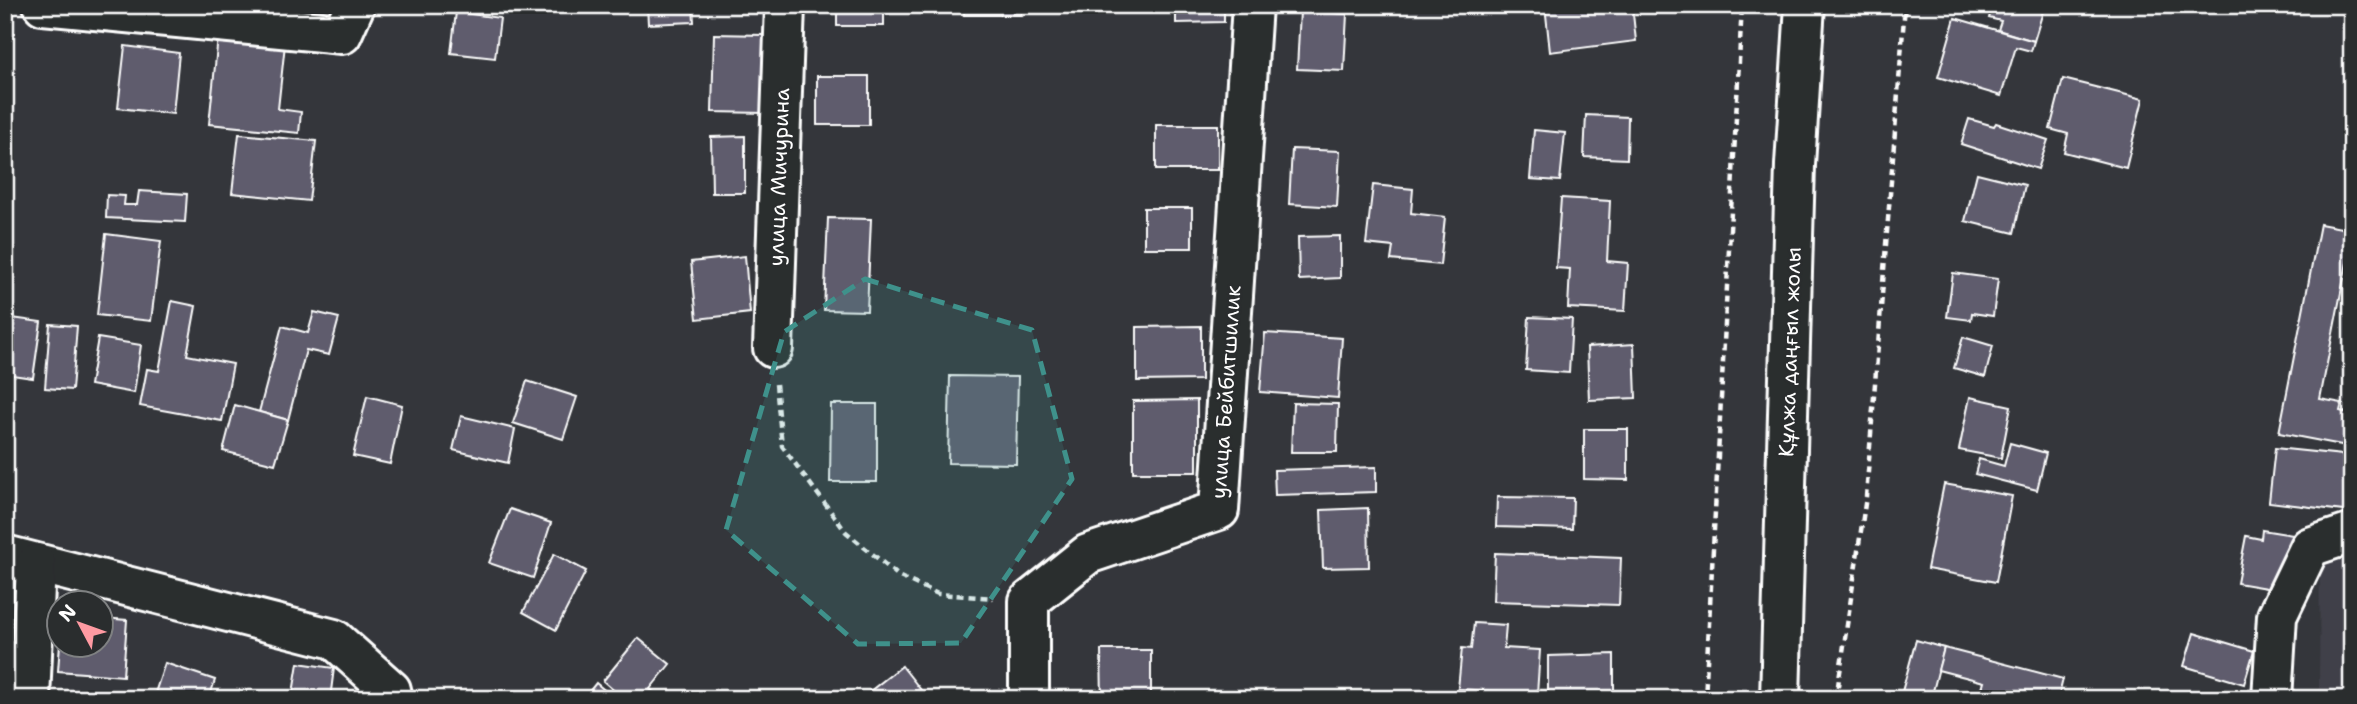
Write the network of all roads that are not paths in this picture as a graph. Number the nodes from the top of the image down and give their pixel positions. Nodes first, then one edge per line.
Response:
1 (43, 5) edge
2 (355, 5) edge
3 (785, 5) edge
4 (1252, 5) edge
5 (1805, 5) edge
6 (773, 348) road end
7 (2352, 533) edge
8 (20, 560) edge
9 (30, 699) edge
10 (393, 699) edge
11 (1029, 699) edge
12 (1780, 699) edge
13 (2272, 699) edge

1 - 2 street
3 - 6 street, улица Мичурина
4 - 11 street, улица Бейбитшилик
5 - 12 street, Құлжа даңғыл жолы
7 - 13 street
8 - 9 street
8 - 10 street

